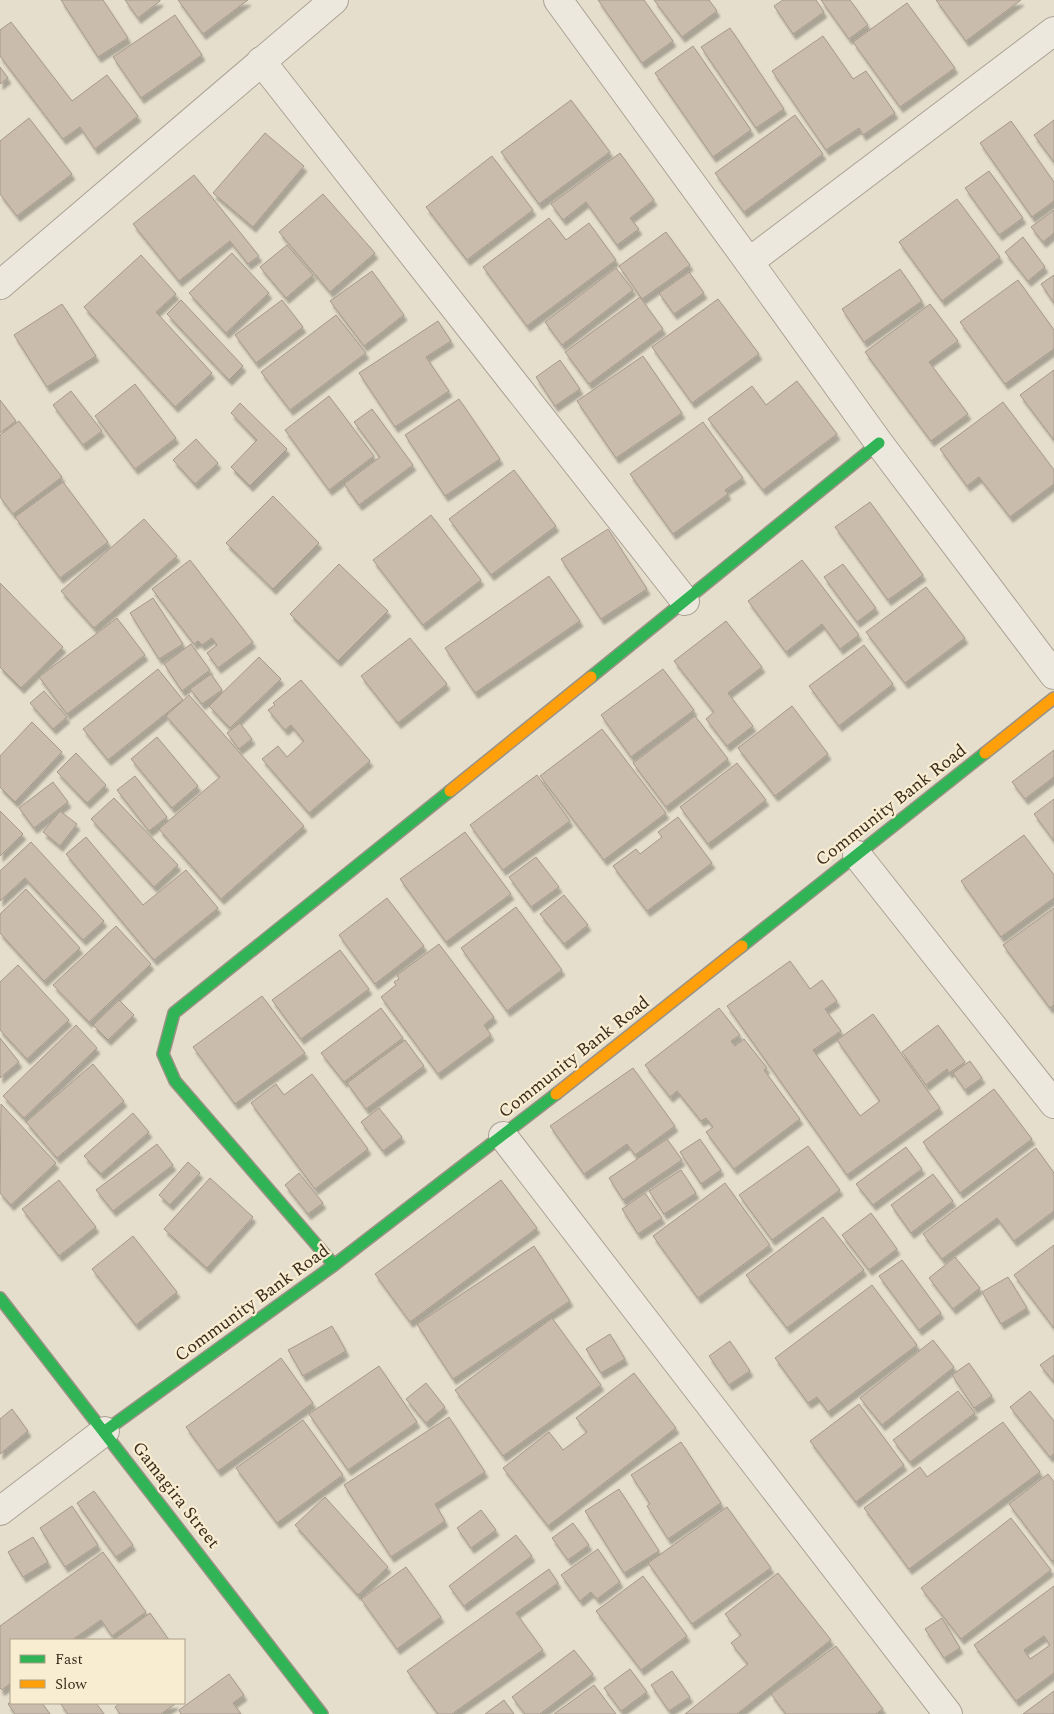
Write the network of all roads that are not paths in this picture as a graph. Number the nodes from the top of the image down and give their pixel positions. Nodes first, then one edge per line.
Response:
1 (334, 0) edge
2 (558, 0) edge
3 (1054, 31) edge
4 (261, 61) junction
5 (749, 262) junction
6 (0, 285) edge
7 (879, 443) junction
8 (685, 602) junction
9 (1054, 675) edge
10 (1054, 698) edge
11 (857, 854) junction
12 (1054, 1104) edge
13 (503, 1136) junction
14 (334, 1265) junction
15 (0, 1298) edge
16 (105, 1431) junction
17 (0, 1511) edge
18 (322, 1714) edge
19 (948, 1714) edge

1 - 4 street
2 - 5 street
3 - 5 street
4 - 6 street
4 - 8 street
5 - 7 street
7 - 8 street
7 - 9 street
8 - 14 street
10 - 11 street, Community Bank Road
11 - 12 street
11 - 13 street, Community Bank Road
13 - 14 street, Community Bank Road
13 - 19 street
14 - 16 street, Community Bank Road
15 - 16 street, Gamagira Street
16 - 17 street
16 - 18 street, Gamagira Street

